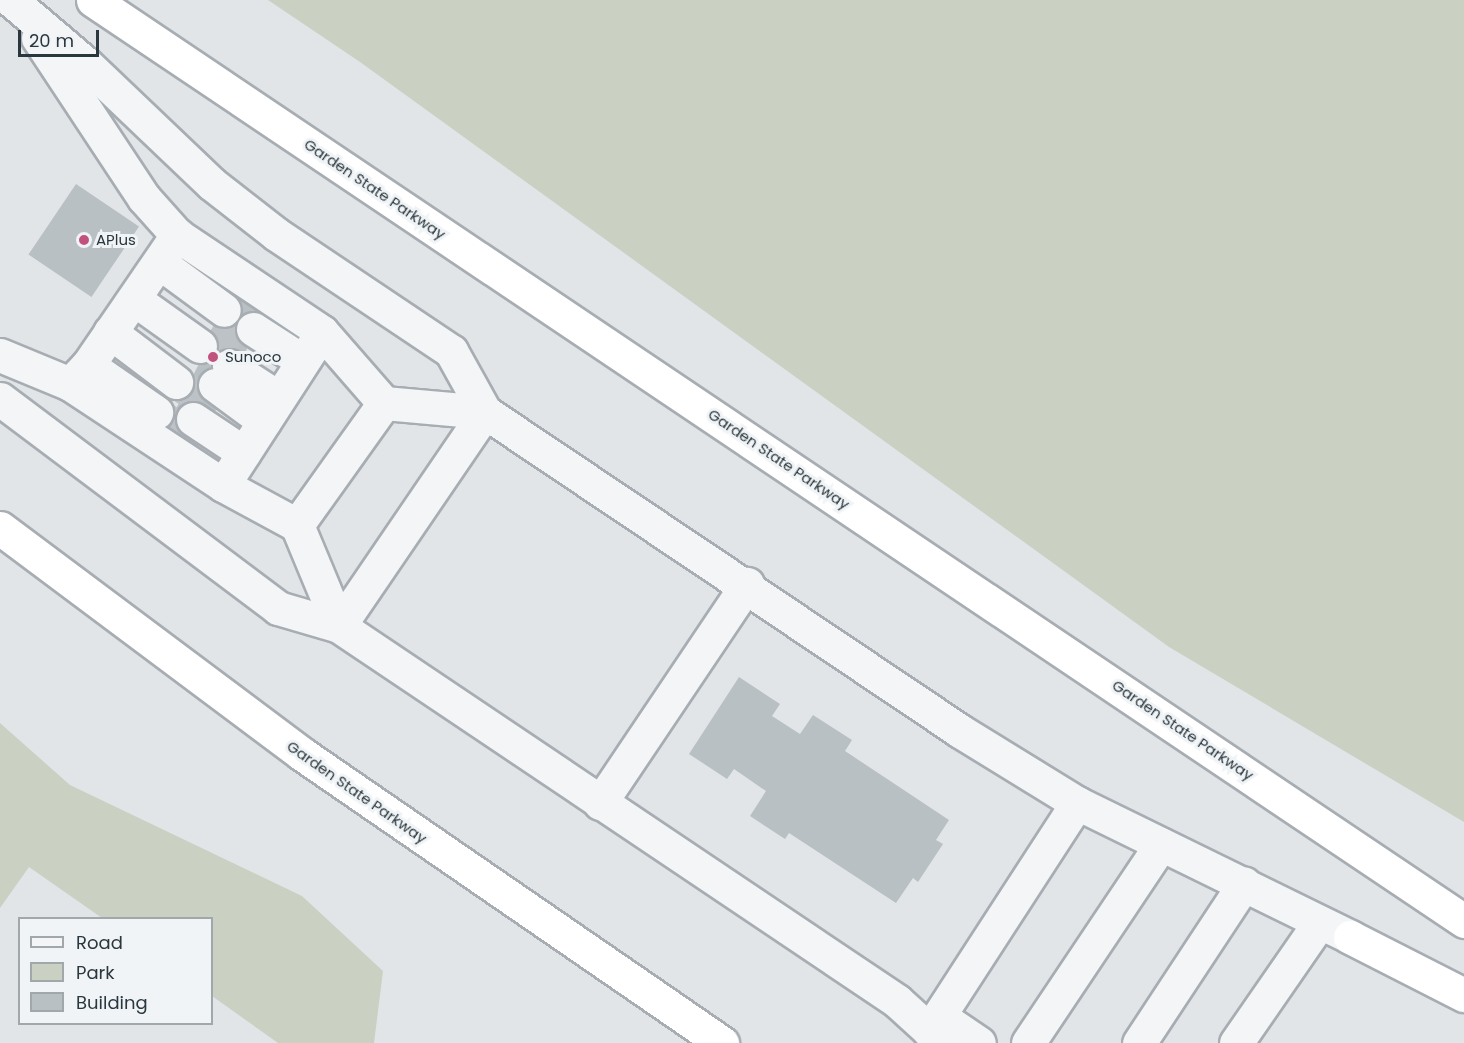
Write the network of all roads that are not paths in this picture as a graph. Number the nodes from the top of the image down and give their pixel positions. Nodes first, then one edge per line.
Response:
1 (11, 0) edge
2 (93, 0) edge
3 (128, 307) junction
4 (194, 354) junction
5 (0, 355) edge
6 (223, 374) junction
7 (0, 399) edge
8 (384, 403) junction
9 (273, 408) junction
10 (485, 412) junction
11 (297, 525) junction
12 (0, 528) edge
13 (747, 584) junction
14 (339, 626) junction
15 (600, 803) junction
16 (1077, 803) junction
17 (1161, 844) junction
18 (1244, 884) junction
19 (1464, 921) edge
20 (1319, 923) junction
21 (1350, 938) joint
22 (1464, 995) edge
23 (937, 1030) edge
24 (722, 1043) edge
25 (979, 1043) edge
26 (1028, 1043) edge
27 (1139, 1043) edge
28 (1236, 1043) edge

1 - 3 lane
1 - 10 lane
2 - 19 highway, Garden State Parkway
3 - 4 lane
3 - 4 lane
3 - 4 lane
3 - 4 lane
3 - 5 lane
3 - 9 lane
3 - 9 lane
6 - 9 lane
6 - 9 lane
6 - 9 lane
6 - 9 lane
7 - 14 lane
8 - 9 lane
8 - 10 lane
8 - 11 lane
9 - 11 lane
10 - 13 lane
10 - 14 lane
11 - 14 lane
12 - 24 highway, Garden State Parkway
13 - 15 lane
13 - 16 lane
14 - 15 lane
15 - 23 lane
16 - 17 lane
16 - 23 lane
17 - 18 lane
17 - 26 lane
18 - 20 lane
18 - 27 lane
20 - 21 lane
20 - 28 lane
21 - 22 highway
23 - 25 lane

